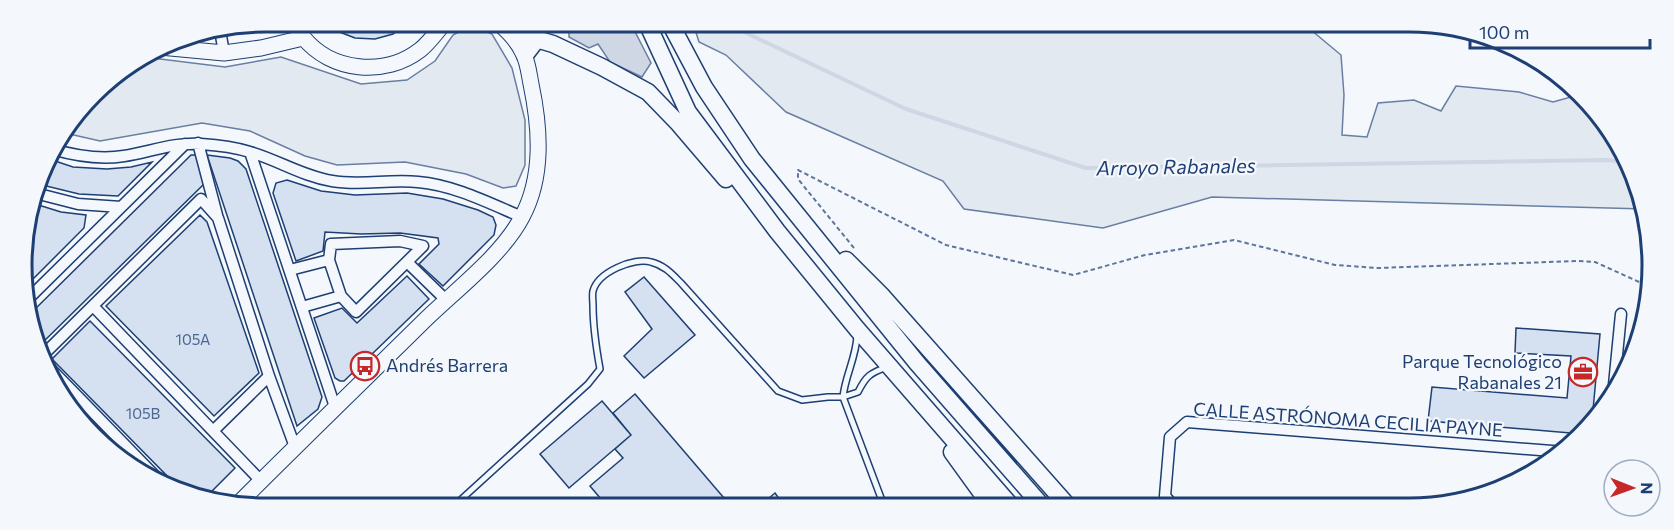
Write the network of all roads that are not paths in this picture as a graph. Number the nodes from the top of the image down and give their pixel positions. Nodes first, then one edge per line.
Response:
1 (299, 32) edge
2 (437, 32) edge
3 (505, 32) edge
4 (507, 32) edge
5 (521, 32) edge
6 (651, 32) edge
7 (675, 32) edge
8 (221, 36) edge
9 (303, 38) junction
10 (538, 38) junction
11 (177, 49) edge
12 (224, 53) junction
13 (525, 55) junction
14 (530, 82) junction
15 (198, 143) junction
16 (185, 144) junction
17 (61, 151) edge
18 (250, 152) junction
19 (752, 159) junction
20 (42, 195) edge
21 (121, 207) junction
22 (522, 217) junction
23 (218, 218) junction
24 (777, 231) junction
25 (329, 260) junction
26 (407, 262) junction
27 (290, 270) junction
28 (33, 294) edge
29 (341, 296) junction
30 (446, 300) junction
31 (93, 306) junction
32 (302, 308) junction
33 (1621, 314) dead end
34 (857, 329) junction
35 (48, 350) edge
36 (889, 366) junction
37 (1615, 374) edge
38 (269, 376) junction
39 (63, 381) edge
40 (71, 390) joint
41 (843, 397) junction
42 (335, 407) junction
43 (213, 431) junction
44 (295, 447) junction
45 (1550, 451) edge
46 (144, 464) edge
47 (261, 481) junction
48 (244, 498) edge
49 (463, 498) edge
50 (881, 498) edge
51 (985, 498) edge
52 (1004, 498) edge
53 (1035, 498) edge
54 (1062, 498) edge
55 (1167, 498) edge

1 - 9 street
2 - 9 street
3 - 14 street
4 - 13 street
5 - 10 main road
6 - 24 main road
7 - 19 main road
8 - 12 street
9 - 12 street
10 - 13 main road
10 - 24 main road
11 - 12 street
13 - 14 street
14 - 22 street
15 - 16 street
15 - 18 street
15 - 23 street
16 - 17 street
16 - 21 street
18 - 22 street
18 - 27 street
19 - 53 main road
19 - 54 main road
20 - 21 street
21 - 28 street
22 - 30 street
23 - 31 street
23 - 38 street
24 - 34 main road
25 - 26 street
25 - 27 street
25 - 29 street
26 - 29 street
26 - 30 street
27 - 32 street
29 - 32 street
30 - 42 street
31 - 35 street
31 - 43 street
32 - 42 street
33 - 37 street
34 - 36 main road
34 - 41 lane
36 - 41 lane
36 - 51 main road
36 - 52 main road
38 - 43 street
38 - 44 street
39 - 40 street
40 - 46 street
41 - 49 lane
41 - 50 lane
42 - 44 street
43 - 47 street
44 - 47 street
45 - 55 street, CALLE ASTRÓNOMA CECILIA PAYNE
47 - 48 street

